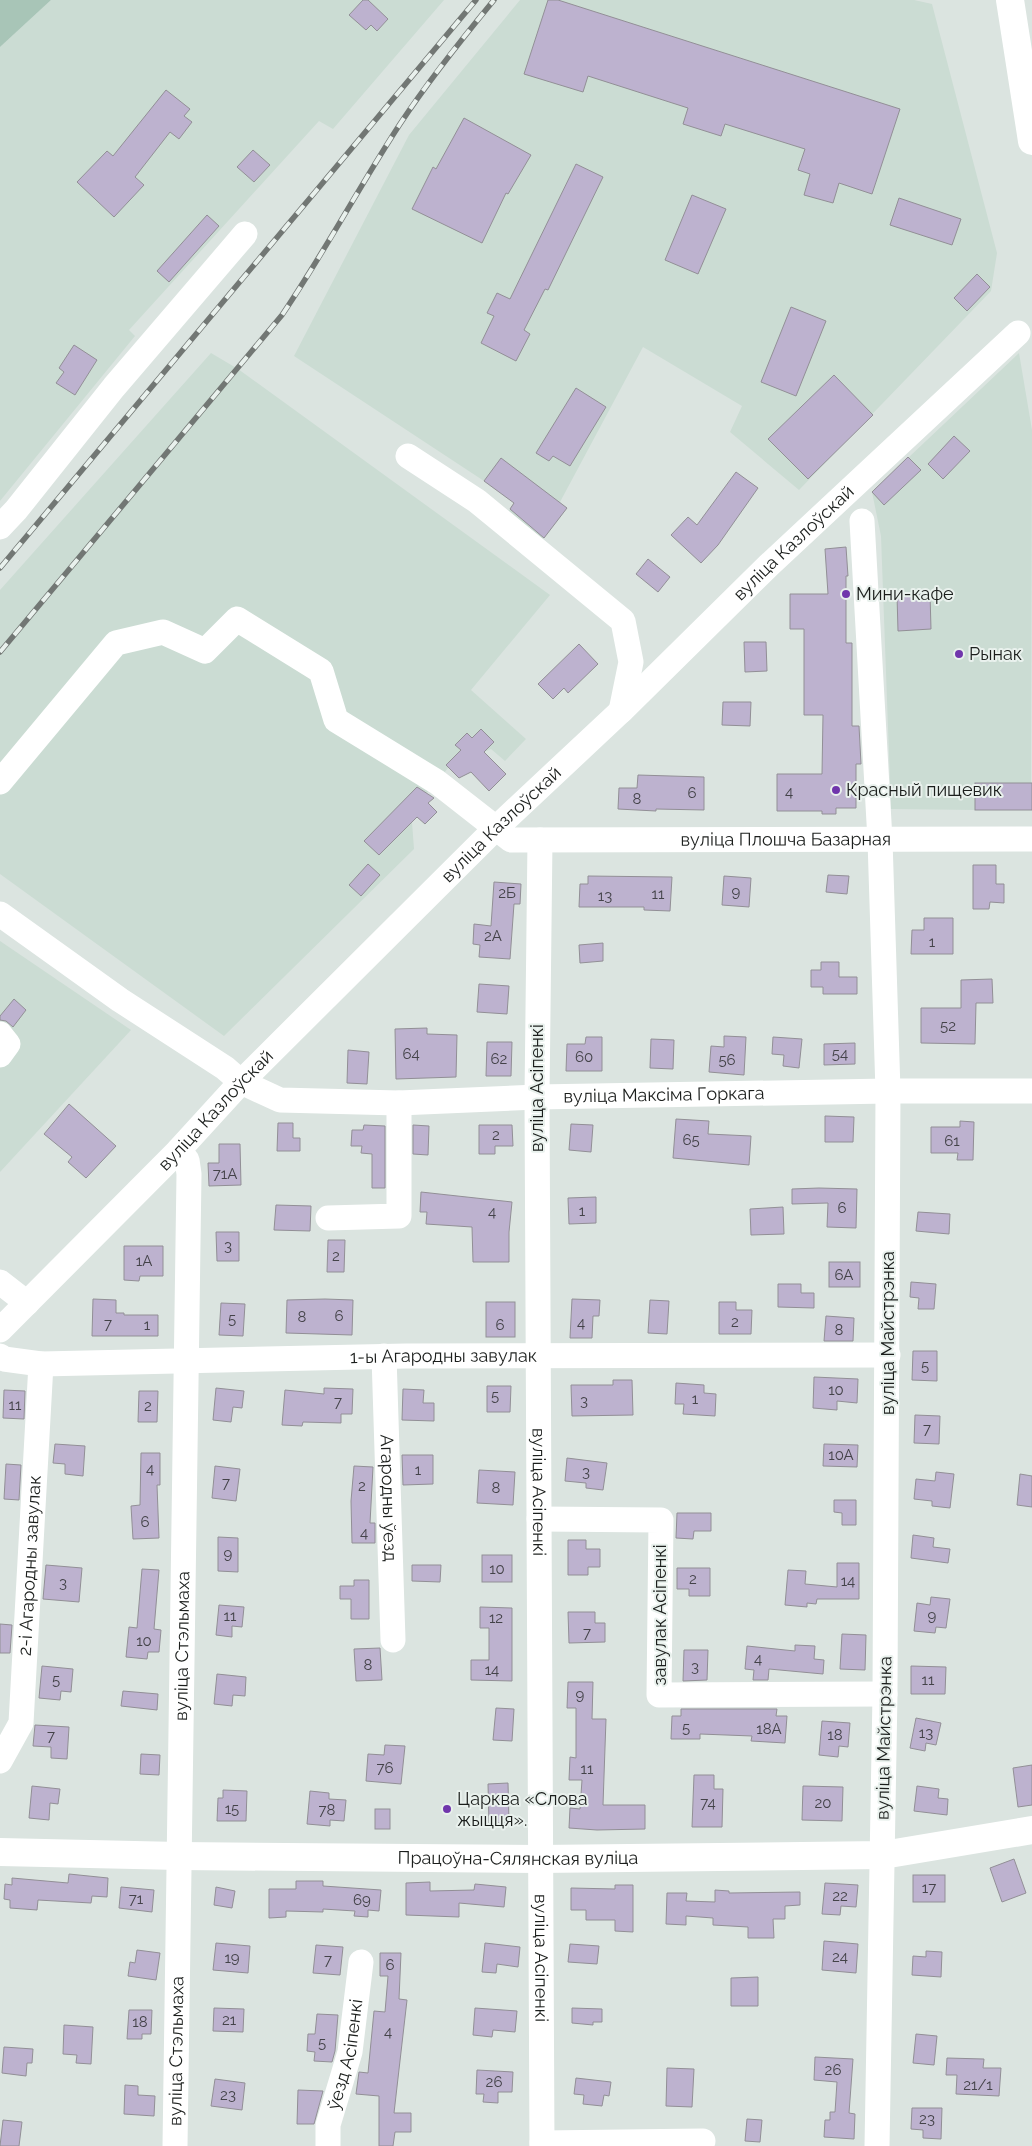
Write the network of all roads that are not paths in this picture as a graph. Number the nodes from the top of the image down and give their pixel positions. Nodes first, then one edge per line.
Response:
1 (1010, 0) edge
2 (1032, 142) edge
3 (245, 234) dead end
4 (1018, 333) dead end
5 (408, 456) dead end
6 (862, 521) dead end
7 (0, 527) edge
8 (621, 711) junction
9 (0, 782) edge
10 (495, 829) junction
11 (1032, 839) edge
12 (540, 840) junction
13 (880, 840) junction
14 (0, 914) edge
15 (0, 1034) edge
16 (0, 1055) edge
17 (241, 1082) junction
18 (888, 1091) junction
19 (1032, 1091) edge
20 (537, 1097) junction
21 (399, 1103) junction
22 (178, 1151) junction
23 (328, 1218) dead end
24 (0, 1282) edge
25 (27, 1303) junction
26 (0, 1330) edge
27 (888, 1355) junction
28 (0, 1356) edge
29 (384, 1356) junction
30 (539, 1356) junction
31 (186, 1362) junction
32 (41, 1364) junction
33 (539, 1519) junction
34 (393, 1640) dead end
35 (885, 1694) junction
36 (0, 1761) edge
37 (1032, 1830) edge
38 (0, 1852) edge
39 (883, 1855) junction
40 (179, 1856) junction
41 (539, 1859) junction
42 (361, 1962) dead end
43 (703, 2141) dead end
44 (542, 2144) edge
45 (175, 2146) edge
46 (328, 2146) edge
47 (877, 2146) edge

1 - 2 main road
3 - 7 street
4 - 8 street, вуліца Казлоўскай
5 - 8 street
6 - 13 street, вуліца Майстрэнка
8 - 10 street, вуліца Казлоўскай
9 - 10 street, вуліца Плошча Базарная
10 - 12 street, вуліца Плошча Базарная
10 - 17 street, вуліца Казлоўскай
11 - 13 street, вуліца Плошча Базарная
12 - 13 street, вуліца Плошча Базарная
12 - 20 street, вуліца Асіпенкі
13 - 18 street, вуліца Майстрэнка
14 - 17 street, вуліца Максіма Горкага
15 - 16 street
17 - 21 street, вуліца Максіма Горкага
17 - 22 street, вуліца Казлоўскай
18 - 19 street, вуліца Максіма Горкага
18 - 20 street, вуліца Максіма Горкага
18 - 27 street, вуліца Майстрэнка
20 - 21 street, вуліца Максіма Горкага
20 - 30 street, вуліца Асіпенкі
21 - 23 street
22 - 25 street, вуліца Казлоўскай
22 - 31 street, вуліца Стэльмаха
24 - 25 street
25 - 26 street, вуліца Казлоўскай
27 - 30 street, 1-ы Агародны завулак
27 - 35 street, вуліца Майстрэнка
28 - 32 street, 1-ы Агародны завулак
29 - 30 street, 1-ы Агародны завулак
29 - 31 street, 1-ы Агародны завулак
29 - 34 street, Агародны ўезд
30 - 33 street, вуліца Асіпенкі
31 - 32 street, 1-ы Агародны завулак
31 - 40 street, вуліца Стэльмаха
32 - 36 street, 2-і Агародны завулак
33 - 35 street, завулак Асіпенкі
33 - 41 street, вуліца Асіпенкі
35 - 39 street, вуліца Майстрэнка
37 - 39 main road, Працоўна-Сялянская вуліца
38 - 40 main road, Працоўна-Сялянская вуліца
39 - 41 main road, Працоўна-Сялянская вуліца
39 - 47 street, вуліца Майстрэнка
40 - 41 main road, Працоўна-Сялянская вуліца
40 - 45 street, вуліца Стэльмаха
41 - 44 street, вуліца Асіпенкі
42 - 46 street, ўезд Асіпенкі
43 - 44 street

